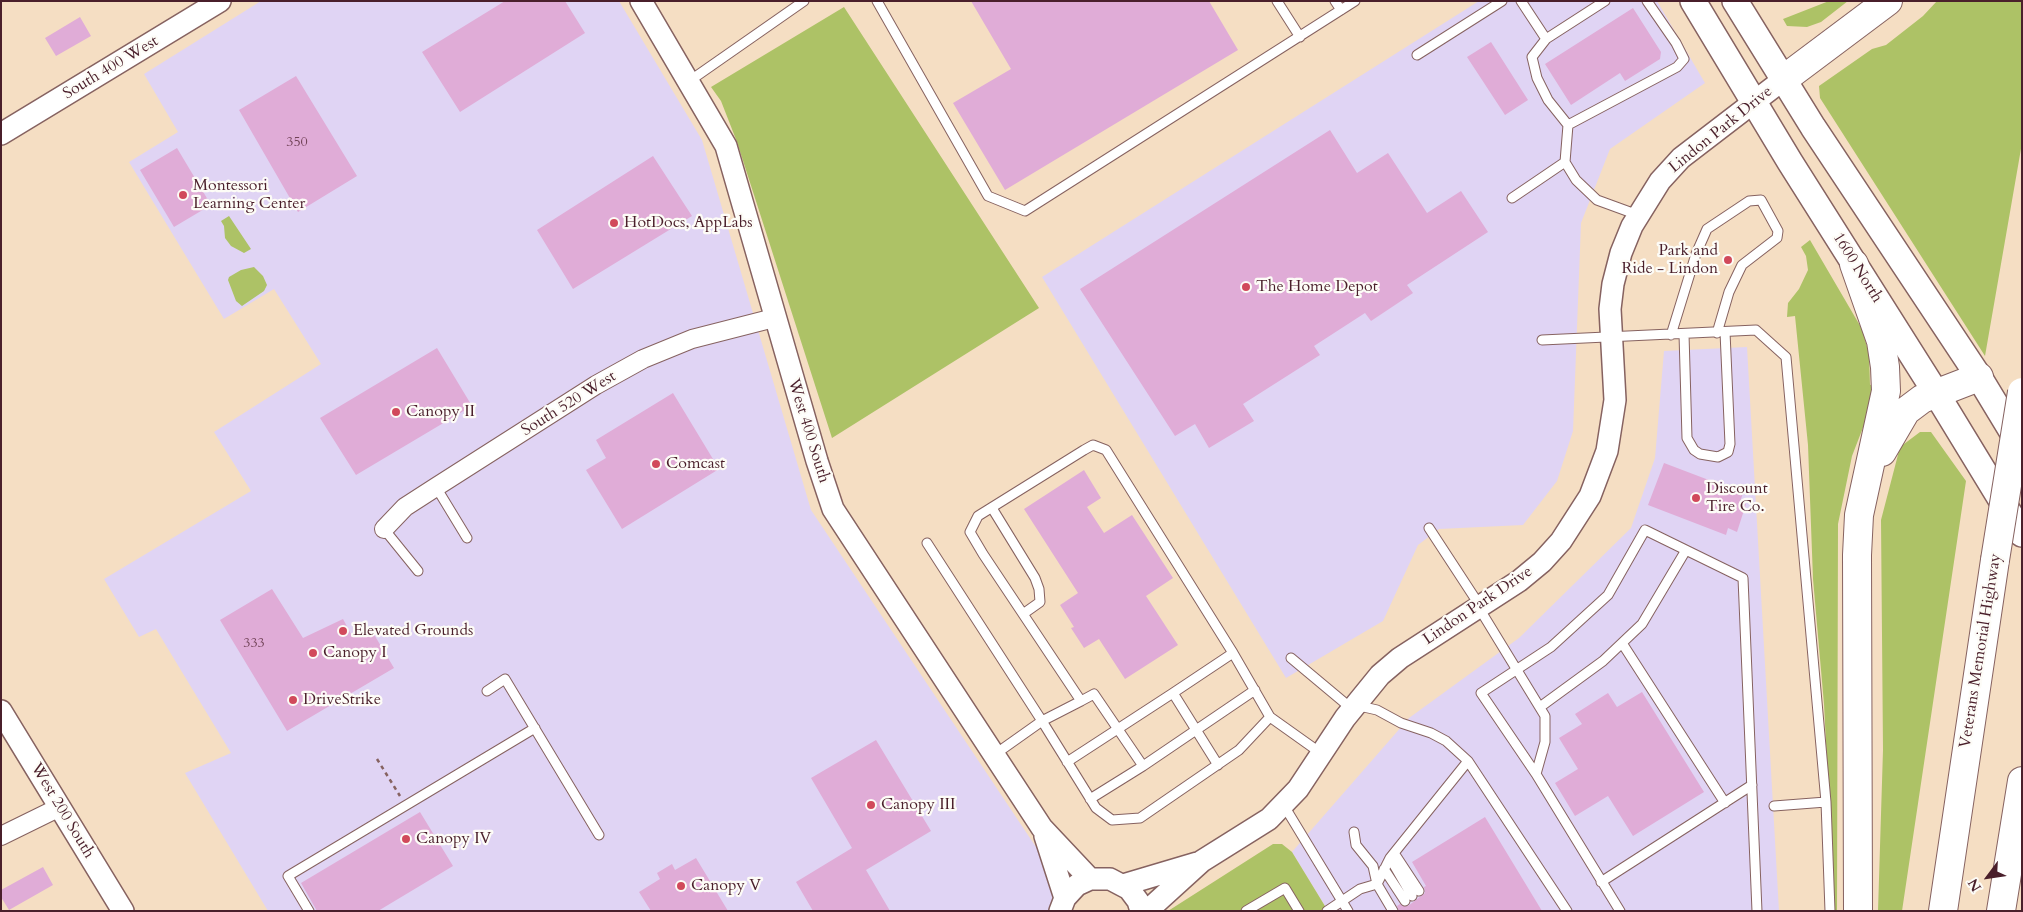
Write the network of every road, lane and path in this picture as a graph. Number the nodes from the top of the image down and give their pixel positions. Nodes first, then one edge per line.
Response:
1 (220, 1) edge
2 (641, 1) edge
3 (804, 1) edge
4 (877, 1) edge
5 (1277, 1) edge
6 (1335, 1) edge
7 (1355, 1) edge
8 (1502, 1) edge
9 (1521, 1) edge
10 (1605, 1) edge
11 (1647, 1) edge
12 (1693, 1) edge
13 (1735, 1) edge
14 (1888, 1) edge
15 (1341, 10) junction
16 (1300, 37) junction
17 (1546, 39) junction
18 (1417, 55) dead end
19 (1784, 79) junction
20 (688, 82) junction
21 (1752, 102) junction
22 (1568, 126) junction
23 (1, 134) edge
24 (1565, 162) junction
25 (1512, 198) dead end
26 (1638, 215) junction
27 (1854, 264) junction
28 (774, 318) junction
29 (1721, 332) junction
30 (1684, 334) junction
31 (1671, 335) junction
32 (1611, 336) junction
33 (1542, 340) dead end
34 (1979, 377) junction
35 (2022, 392) edge
36 (1936, 393) junction
37 (2022, 448) edge
38 (1867, 480) junction
39 (436, 487) junction
40 (992, 508) junction
41 (1429, 528) dead end
42 (384, 529) joint
43 (2022, 534) edge
44 (466, 538) dead end
45 (927, 543) dead end
46 (1686, 550) junction
47 (418, 571) dead end
48 (1480, 607) junction
49 (1023, 614) junction
50 (1622, 643) junction
51 (1233, 653) junction
52 (1291, 658) dead end
53 (1517, 669) junction
54 (1255, 690) junction
55 (488, 691) dead end
56 (1174, 693) junction
57 (1081, 701) junction
58 (1354, 707) junction
59 (1540, 707) junction
60 (1, 711) edge
61 (1270, 717) junction
62 (1042, 721) junction
63 (535, 728) junction
64 (1118, 729) junction
65 (1196, 730) junction
66 (1322, 754) junction
67 (994, 755) junction
68 (377, 759) dead end
69 (1468, 761) junction
70 (1068, 762) junction
71 (1218, 764) junction
72 (1143, 766) junction
73 (1536, 774) junction
74 (2022, 781) edge
75 (1752, 785) junction
76 (1090, 799) junction
77 (1826, 802) junction
78 (1725, 803) junction
79 (1283, 804) junction
80 (406, 806) junction
81 (1774, 806) dead end
82 (60, 807) junction
83 (1042, 828) junction
84 (1354, 832) dead end
85 (599, 835) dead end
86 (1, 836) edge
87 (1392, 856) junction
88 (1202, 861) junction
89 (1384, 869) junction
90 (1090, 879) junction
91 (1602, 882) junction
92 (1123, 884) junction
93 (1377, 884) junction
94 (1342, 902) junction
95 (1063, 904) edge
96 (123, 911) edge
97 (309, 911) edge
98 (1141, 911) edge
99 (1147, 911) edge
100 (1246, 911) edge
101 (1299, 911) edge
102 (1327, 911) edge
103 (1348, 911) edge
104 (1394, 911) edge
105 (1566, 911) edge
106 (1620, 911) edge
107 (1757, 911) edge
108 (1830, 911) edge
109 (1858, 911) edge
110 (1943, 911) edge
111 (2001, 911) edge

1 - 23 street, South 400 West
2 - 20 street, West 400 South
3 - 20 lane
4 - 16 lane
5 - 16 lane
6 - 15 lane
7 - 15 lane
8 - 18 lane
9 - 17 lane
10 - 17 lane
11 - 22 lane
12 - 21 main road, 1600 North
13 - 19 main road
14 - 19 highway
15 - 16 lane
17 - 22 lane
19 - 21 street, Lindon Park Drive
19 - 34 main road
20 - 28 street, West 400 South
21 - 26 street, Lindon Park Drive
21 - 27 main road, 1600 North
22 - 24 lane
24 - 25 lane
24 - 26 lane
26 - 32 street, Lindon Park Drive
27 - 36 main road, 1600 North
27 - 38 highway
28 - 39 street, South 520 West
28 - 67 street, West 400 South
29 - 30 lane
29 - 30 lane
29 - 31 lane
29 - 77 lane
30 - 31 lane
31 - 32 lane
32 - 33 lane
32 - 48 street, Lindon Park Drive
34 - 36 highway
34 - 37 main road
35 - 110 highway, Veterans Memorial Highway, bridge
36 - 38 highway
36 - 43 main road, 1600 North
38 - 109 highway
39 - 42 street, South 520 West
39 - 44 lane
40 - 49 lane
40 - 49 lane
40 - 51 lane
41 - 48 lane
42 - 47 lane
45 - 62 lane
46 - 50 lane
46 - 53 lane
46 - 75 lane
48 - 53 lane
48 - 58 street, Lindon Park Drive
49 - 57 lane
50 - 59 lane
50 - 78 lane
51 - 54 lane
51 - 56 lane
52 - 58 lane
53 - 59 lane
53 - 73 lane
54 - 61 lane
54 - 65 lane
55 - 63 lane
56 - 64 lane
56 - 65 lane
57 - 62 lane
57 - 64 lane
58 - 66 street, Lindon Park Drive
58 - 69 lane
59 - 73 lane
60 - 82 street, West 200 South
61 - 66 lane
61 - 71 lane
62 - 67 lane
62 - 70 lane
63 - 80 lane
63 - 85 lane
64 - 70 lane
64 - 72 lane
65 - 71 lane
65 - 72 lane
66 - 79 street, Lindon Park Drive
67 - 83 street, West 400 South
68 - 80 path
69 - 87 lane
69 - 105 lane
70 - 76 lane
71 - 76 lane
72 - 76 lane
73 - 91 lane
74 - 111 highway
75 - 78 lane
75 - 107 lane
77 - 81 lane
77 - 108 lane
78 - 91 lane
79 - 88 street, Lindon Park Drive
79 - 94 lane
80 - 97 lane
82 - 86 street
82 - 96 street, West 200 South
83 - 90 street, West 400 South
83 - 95 street, West 400 South
84 - 93 lane
87 - 89 lane
87 - 89 lane
88 - 92 street, Lindon Park Drive
88 - 99 street, Lindon Park Drive
89 - 93 lane
90 - 92 street
90 - 95 street, West 400 South
91 - 106 lane
92 - 98 street
93 - 94 lane
93 - 104 lane
94 - 102 lane
94 - 103 lane
100 - 101 lane

